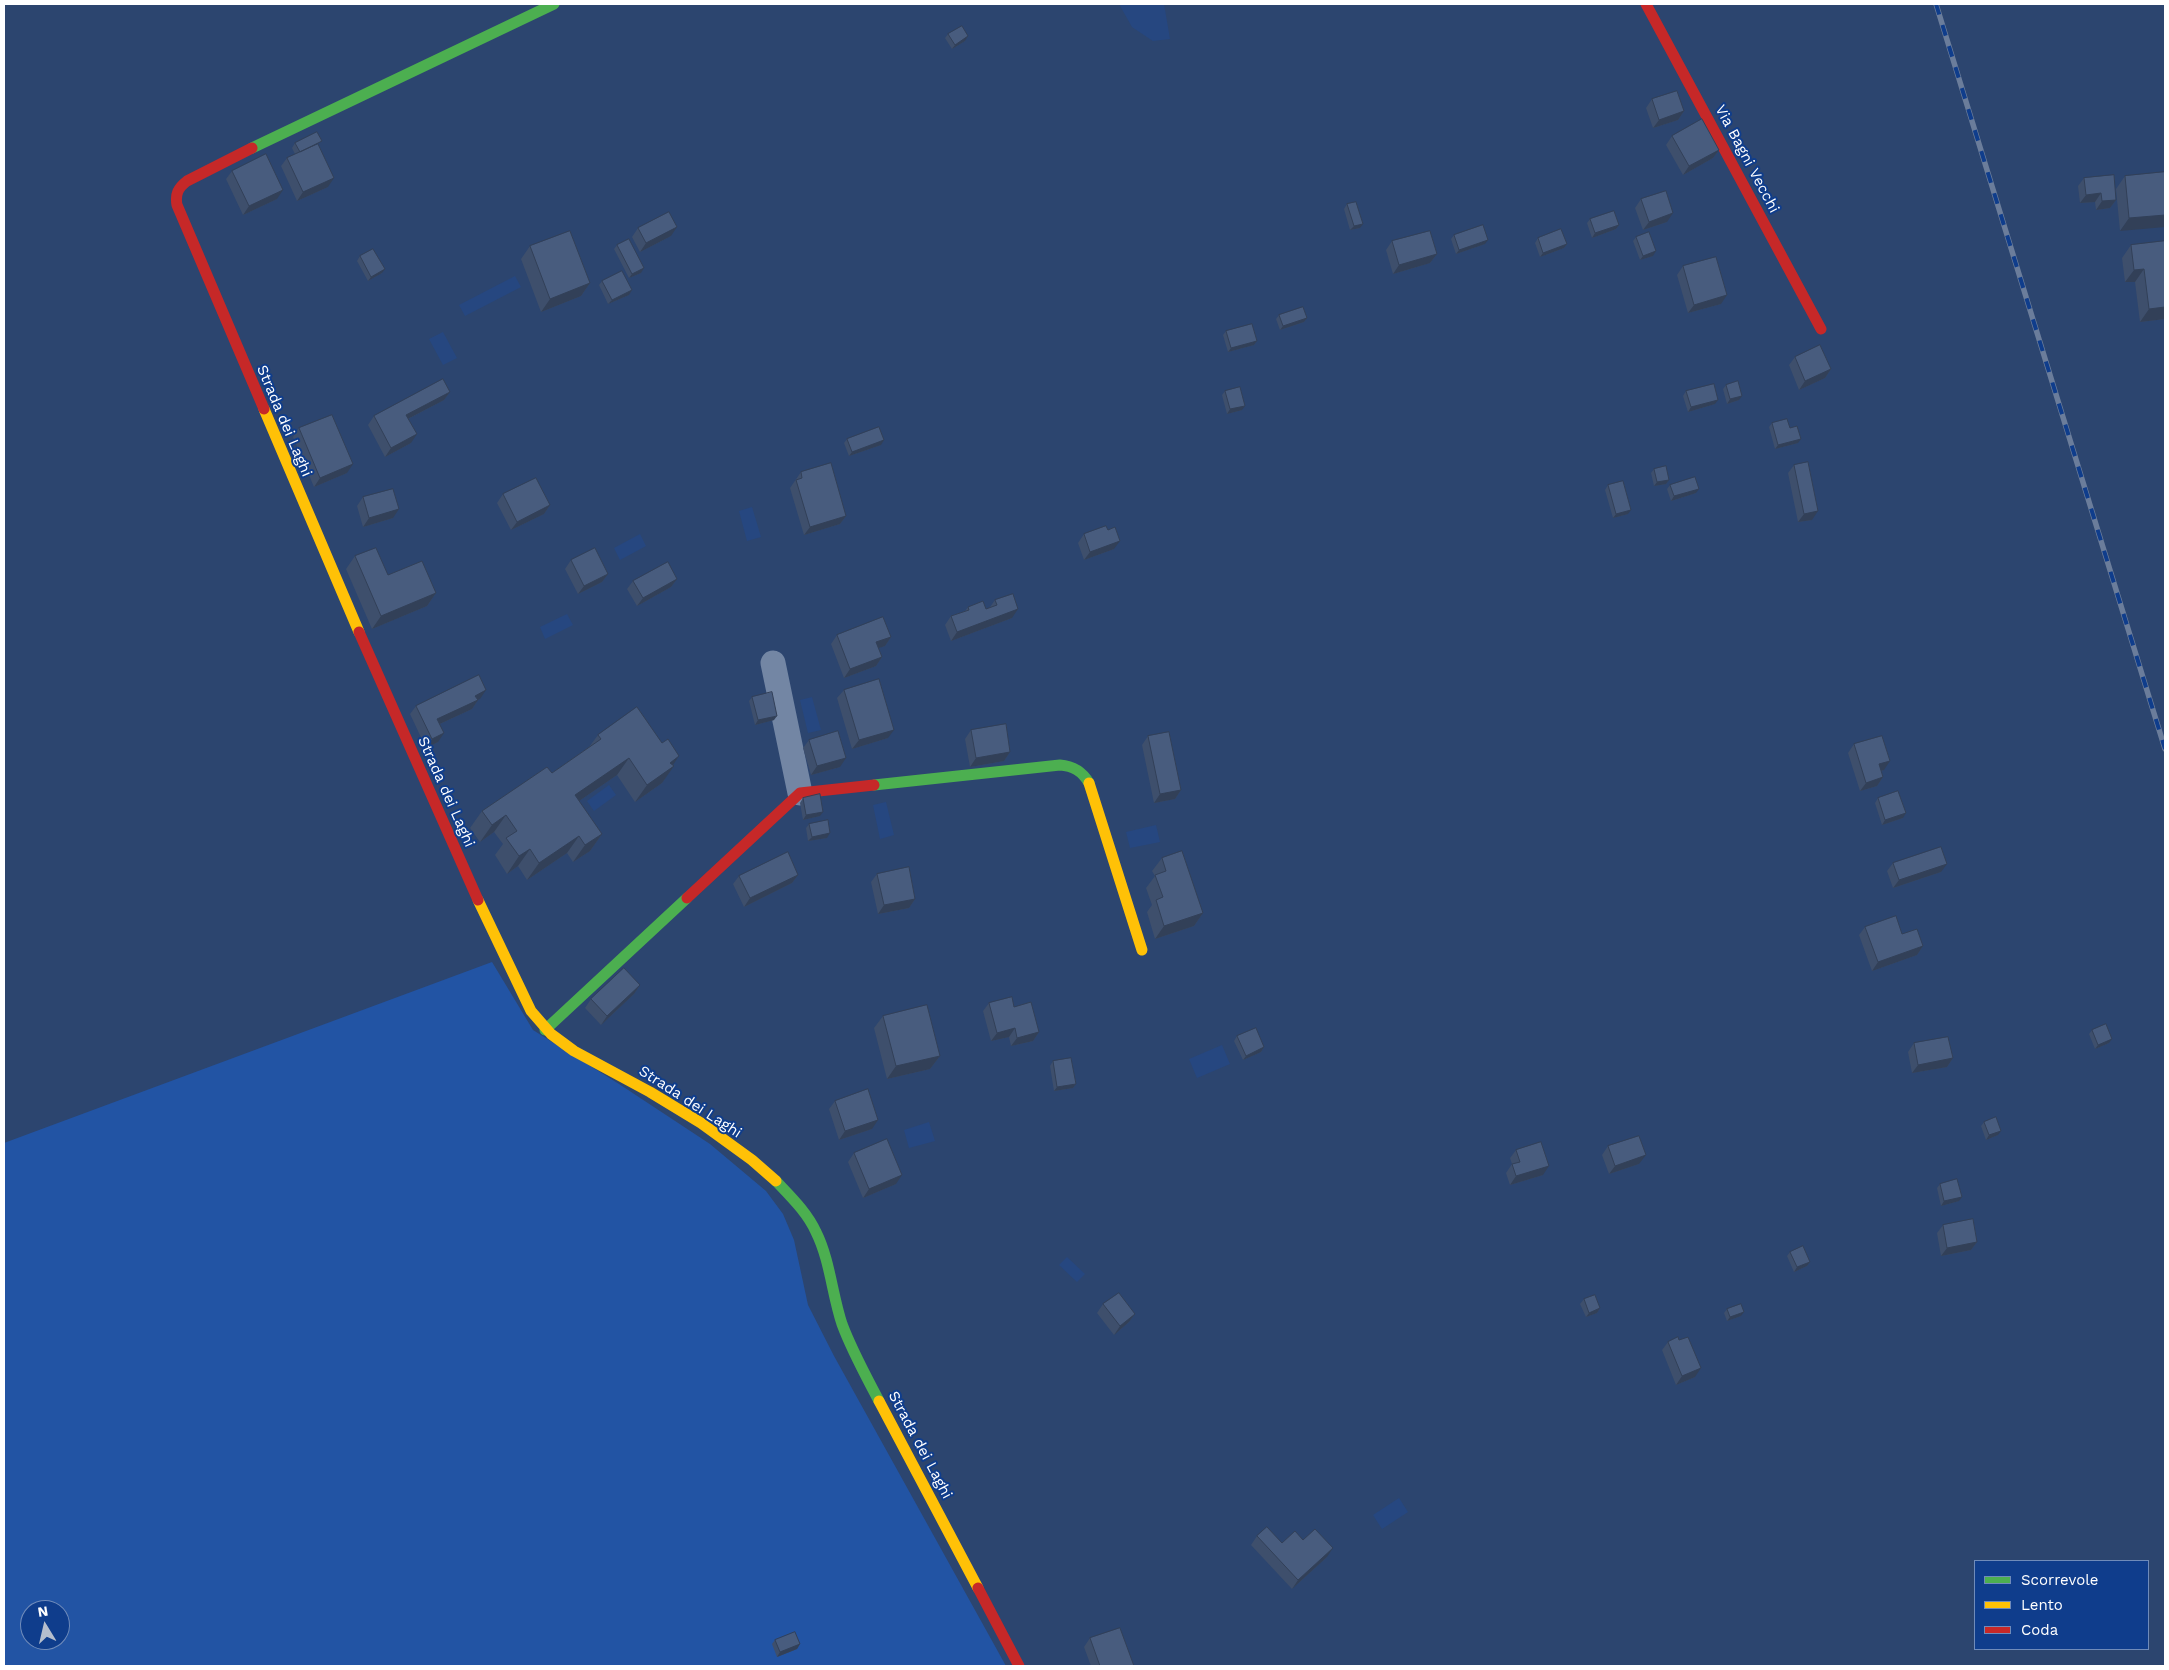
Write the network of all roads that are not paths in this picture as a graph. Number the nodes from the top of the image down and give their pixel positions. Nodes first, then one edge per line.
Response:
1 (554, 4) edge
2 (1646, 4) edge
3 (1821, 329) dead end
4 (773, 663) dead end
5 (800, 793) junction
6 (1142, 950) dead end
7 (546, 1030) junction
8 (1020, 1666) edge

1 - 7 street, Strada dei Laghi
2 - 3 street, Via Bagni Vecchi
4 - 5 street
5 - 6 street
5 - 7 street
7 - 8 street, Strada dei Laghi

